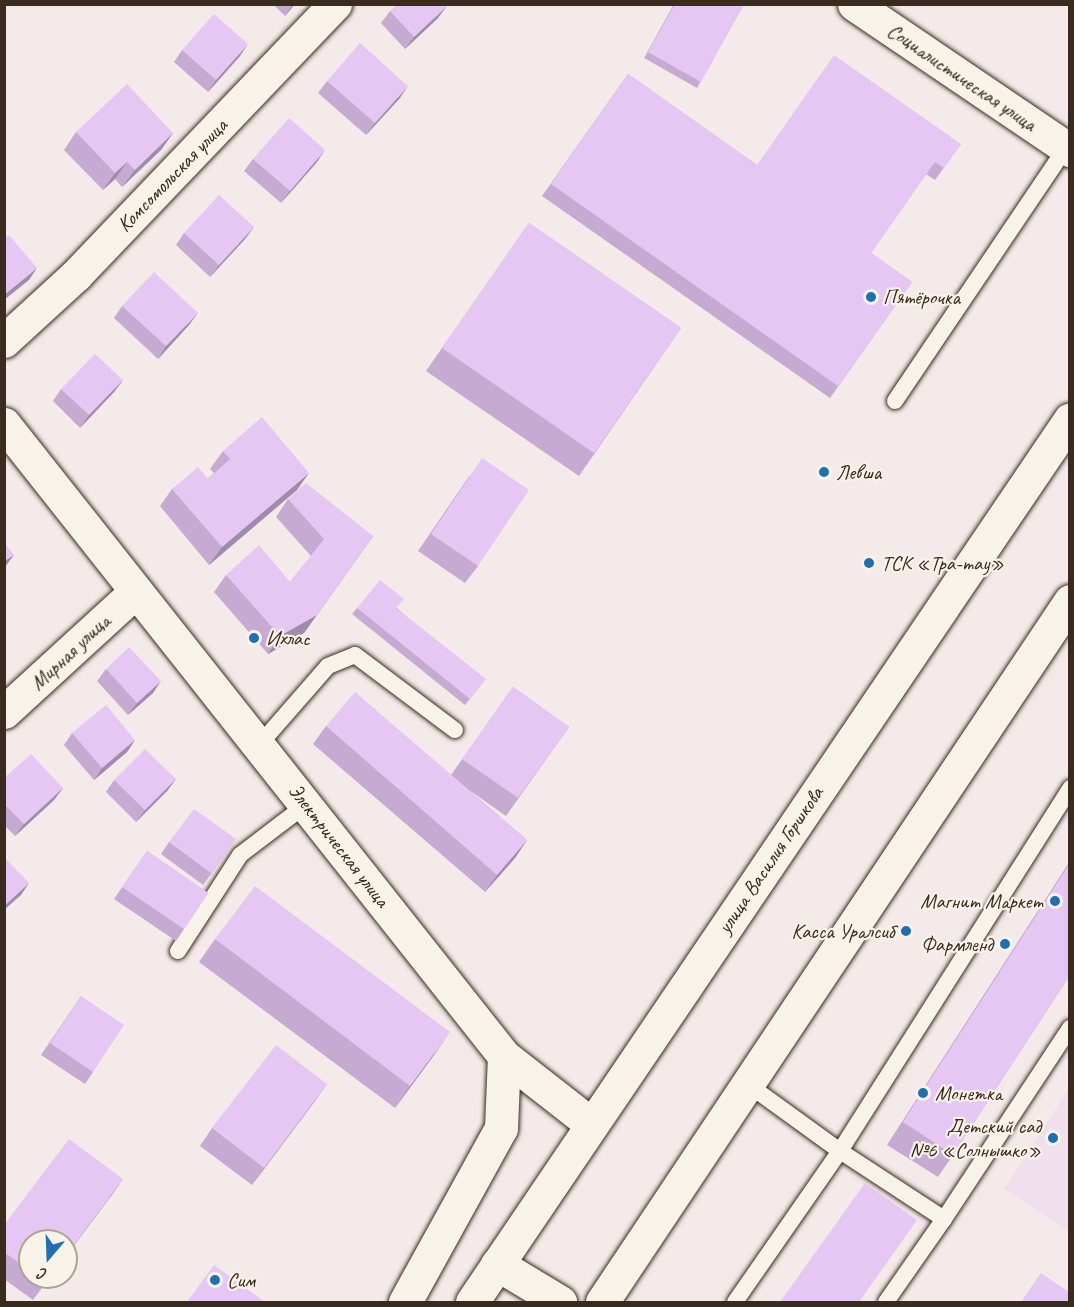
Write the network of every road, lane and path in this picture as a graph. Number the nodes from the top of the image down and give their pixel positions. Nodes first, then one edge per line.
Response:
1 (335, 4) edge
2 (854, 4) edge
3 (1068, 147) edge
4 (4, 341) edge
5 (895, 401) dead end
6 (1070, 419) edge
7 (4, 424) edge
8 (136, 591) junction
9 (1070, 601) edge
10 (4, 712) edge
11 (455, 730) dead end
12 (260, 744) junction
13 (1070, 788) edge
14 (307, 804) junction
15 (178, 951) dead end
16 (1070, 1028) edge
17 (504, 1056) junction
18 (746, 1083) junction
19 (591, 1124) junction
20 (840, 1151) junction
21 (944, 1218) junction
22 (497, 1264) junction
23 (405, 1302) edge
24 (472, 1302) edge
25 (560, 1302) edge
26 (602, 1302) edge
27 (735, 1302) edge
28 (886, 1302) edge

1 - 4 main road, Комсомольская улица
2 - 3 main road, Социалистическая улица
3 - 5 lane
6 - 19 main road, улица Василия Горшкова
7 - 8 main road, Электрическая улица
8 - 10 main road, Мирная улица
8 - 12 main road, Электрическая улица
9 - 18 main road
11 - 12 lane
12 - 14 main road, Электрическая улица
13 - 20 lane
14 - 15 lane
14 - 17 main road, Электрическая улица
16 - 21 lane
17 - 19 main road, Электрическая улица
17 - 23 main road
18 - 20 lane
18 - 26 main road
19 - 22 main road, улица Василия Горшкова
20 - 21 lane
20 - 27 lane
21 - 28 lane
22 - 24 main road, улица Василия Горшкова
22 - 25 main road

